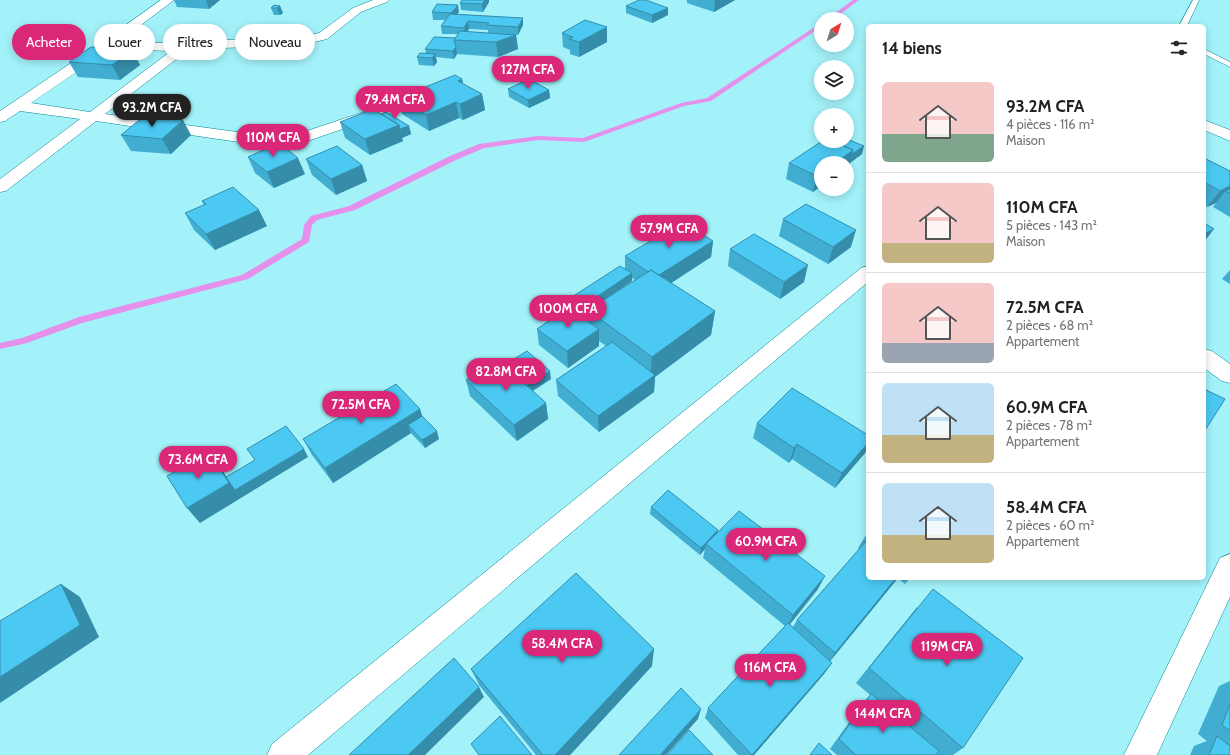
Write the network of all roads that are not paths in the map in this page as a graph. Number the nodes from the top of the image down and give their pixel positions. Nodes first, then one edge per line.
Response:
1 (168, 0) edge
2 (383, 0) edge
3 (1196, 0) edge
4 (135, 24) edge
5 (1184, 24) edge
6 (227, 44) edge
7 (1206, 52) edge
8 (94, 54) edge
9 (167, 60) edge
10 (1230, 65) edge
11 (443, 90) edge
12 (18, 106) junction
13 (1, 116) edge
14 (94, 116) junction
15 (1206, 125) edge
16 (1230, 136) edge
17 (0, 187) edge
18 (866, 274) edge
19 (1206, 358) edge
20 (1230, 376) edge
21 (1230, 567) edge
22 (283, 755) edge
23 (1140, 755) edge

1 - 4 street
2 - 6 street
3 - 5 lane
7 - 10 lane
8 - 12 street
9 - 14 street
11 - 14 street
12 - 13 street
12 - 14 street
14 - 17 street
15 - 16 street
18 - 22 street
19 - 20 street
21 - 23 street

